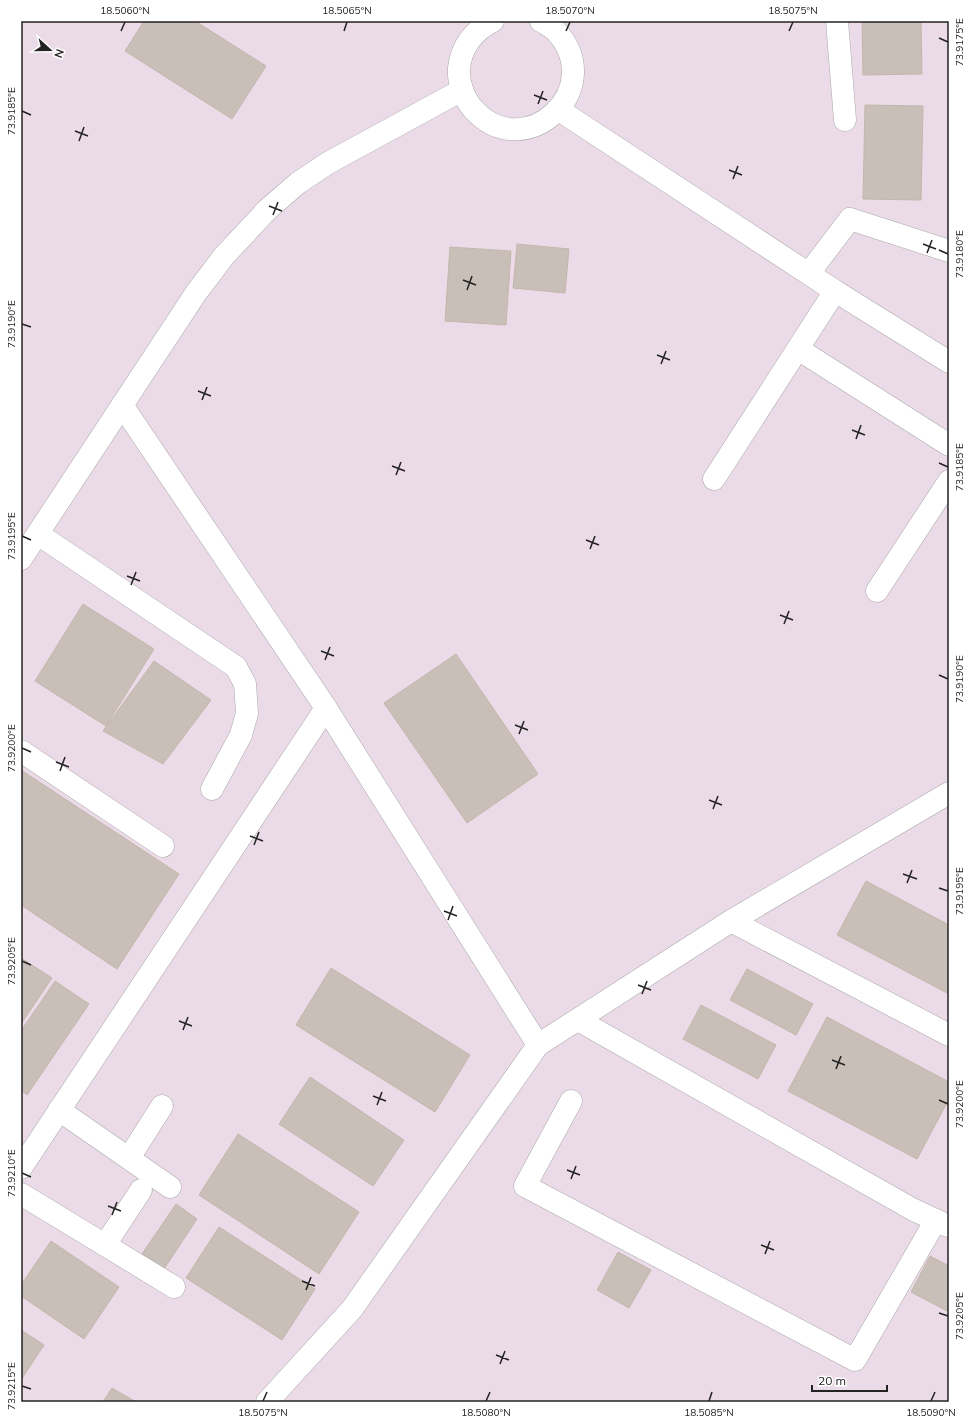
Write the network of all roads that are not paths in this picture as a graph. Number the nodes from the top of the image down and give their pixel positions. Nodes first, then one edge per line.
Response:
1 (836, 21) edge
2 (485, 22) edge
3 (555, 24) edge
4 (462, 90) junction
5 (559, 110) junction
6 (845, 120) dead end
7 (949, 251) edge
8 (808, 273) junction
9 (835, 291) junction
10 (798, 349) junction
11 (949, 362) edge
12 (122, 405) junction
13 (949, 445) edge
14 (714, 479) dead end
15 (949, 481) edge
16 (38, 534) junction
17 (21, 559) edge
18 (877, 591) dead end
19 (326, 708) junction
20 (21, 751) edge
21 (212, 789) dead end
22 (949, 793) edge
23 (163, 846) dead end
24 (731, 921) junction
25 (578, 1020) junction
26 (949, 1035) edge
27 (538, 1045) junction
28 (571, 1102) dead end
29 (162, 1106) dead end
30 (59, 1110) junction
31 (129, 1158) junction
32 (21, 1168) edge
33 (170, 1187) dead end
34 (141, 1190) dead end
35 (21, 1194) edge
36 (942, 1223) edge
37 (105, 1245) junction
38 (174, 1287) dead end
39 (266, 1402) edge

1 - 6 street
2 - 4 street
3 - 5 street
4 - 5 street
4 - 12 street
5 - 8 street
7 - 8 street
8 - 9 street
9 - 10 street
9 - 11 street
10 - 13 street
10 - 14 street
12 - 16 street
12 - 19 street
15 - 18 street
16 - 17 street
16 - 21 street
19 - 27 street
19 - 30 street
20 - 23 street
22 - 24 street
24 - 25 street
24 - 26 street
25 - 27 street
25 - 36 street
27 - 39 street
28 - 36 street
29 - 31 street
30 - 31 street
30 - 32 street
31 - 33 street
34 - 37 street
35 - 37 street
37 - 38 street

